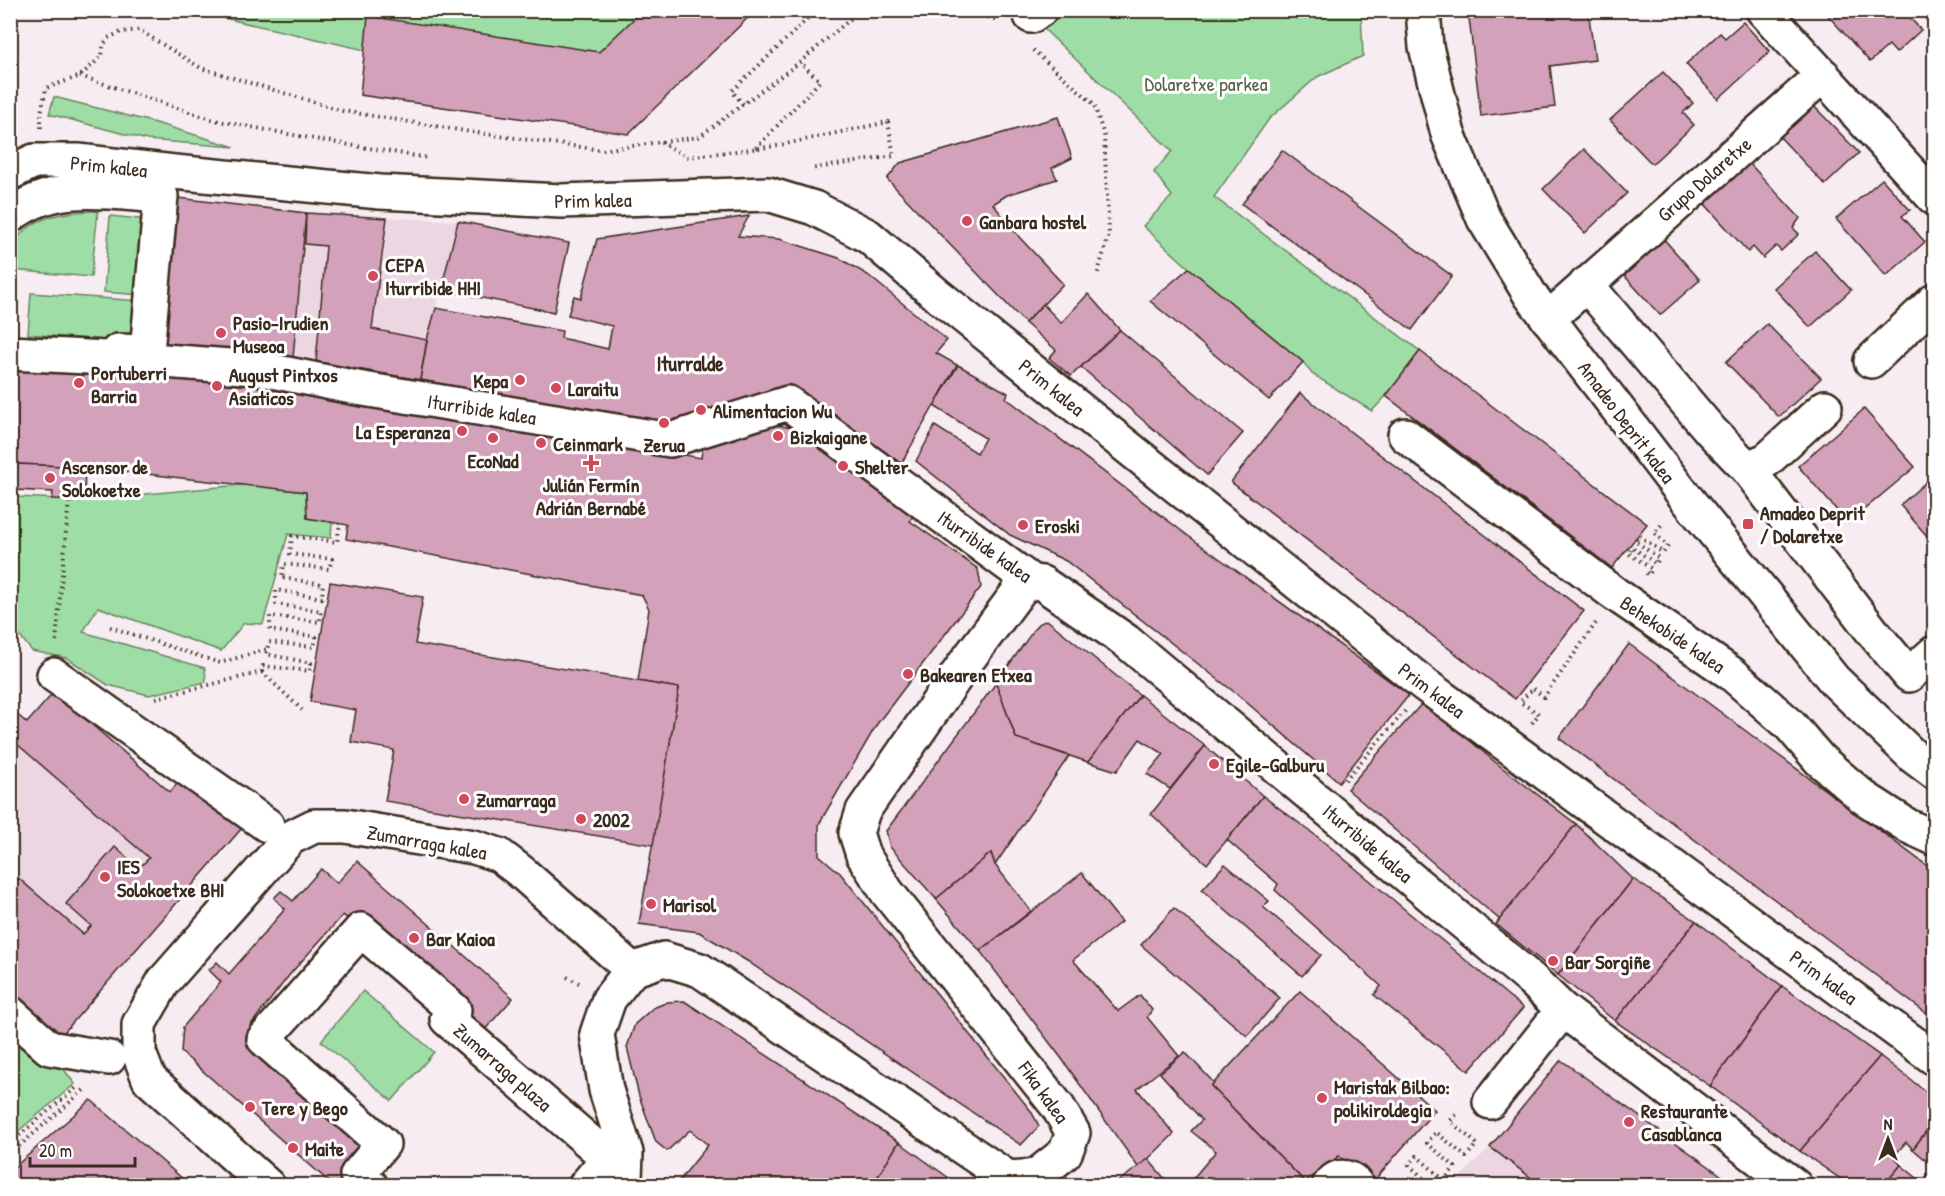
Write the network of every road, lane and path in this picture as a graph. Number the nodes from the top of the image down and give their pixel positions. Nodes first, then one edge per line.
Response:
1 (817, 10) edge
2 (861, 10) edge
3 (1423, 10) edge
4 (1763, 10) edge
5 (1032, 49) dead end
6 (800, 62) junction
7 (1823, 75) junction
8 (80, 76) junction
9 (743, 104) junction
10 (41, 134) dead end
11 (661, 142) junction
12 (755, 148) junction
13 (438, 159) dead end
14 (805, 170) dead end
15 (10, 173) edge
16 (1935, 198) edge
17 (10, 216) edge
18 (1097, 276) dead end
19 (1586, 284) junction
20 (1935, 301) edge
21 (1548, 319) junction
22 (10, 345) edge
23 (10, 353) edge
24 (1871, 361) dead end
25 (1825, 407) dead end
26 (1405, 435) dead end
27 (1747, 468) junction
28 (69, 499) dead end
29 (340, 523) dead end
30 (1654, 533) dead end
31 (1642, 570) dead end
32 (1032, 582) junction
33 (1596, 622) dead end
34 (110, 627) dead end
35 (267, 649) junction
36 (1935, 653) edge
37 (262, 672) junction
38 (54, 675) joint
39 (156, 698) dead end
40 (1408, 707) dead end
41 (302, 710) dead end
42 (1539, 714) dead end
43 (1935, 772) edge
44 (1340, 786) dead end
45 (279, 832) junction
46 (1935, 838) edge
47 (632, 970) junction
48 (1563, 1010) junction
49 (10, 1013) edge
50 (124, 1056) junction
51 (1935, 1058) edge
52 (78, 1086) dead end
53 (83, 1092) dead end
54 (1479, 1110) joint
55 (10, 1143) edge
56 (10, 1154) edge
57 (268, 1185) edge
58 (371, 1185) edge
59 (585, 1185) edge
60 (622, 1185) edge
61 (1329, 1185) edge
62 (1357, 1185) edge
63 (1432, 1185) edge
64 (1795, 1185) edge

1 - 9 path
2 - 6 path
3 - 21 street, Amadeo Deprit kalea
4 - 7 street
5 - 18 path
6 - 9 path
6 - 12 path
7 - 16 street
7 - 19 street, Grupo Dolaretxe
8 - 10 path
8 - 11 path
8 - 13 path
9 - 11 path
11 - 12 path
12 - 14 path
15 - 51 street, Prim kalea
17 - 22 street
19 - 21 street, Grupo Dolaretxe
19 - 27 street
20 - 24 street
21 - 43 street, Amadeo Deprit kalea
23 - 32 street, Iturribide kalea
25 - 27 street
26 - 46 street, Behekobide kalea
27 - 36 street
28 - 38 path
29 - 35 path
30 - 31 path
32 - 47 street, Fika kalea
32 - 48 street, Iturribide kalea
33 - 42 path
34 - 35 path
35 - 37 path
37 - 39 path
37 - 41 path
38 - 45 street
40 - 44 path
45 - 47 street, Zumarraga kalea
45 - 50 street
47 - 60 street
48 - 54 street
48 - 64 street, Iturribide kalea
49 - 50 street
50 - 57 street
52 - 55 path
53 - 56 path
54 - 63 path
58 - 59 street, Zumarraga plaza
61 - 62 street

